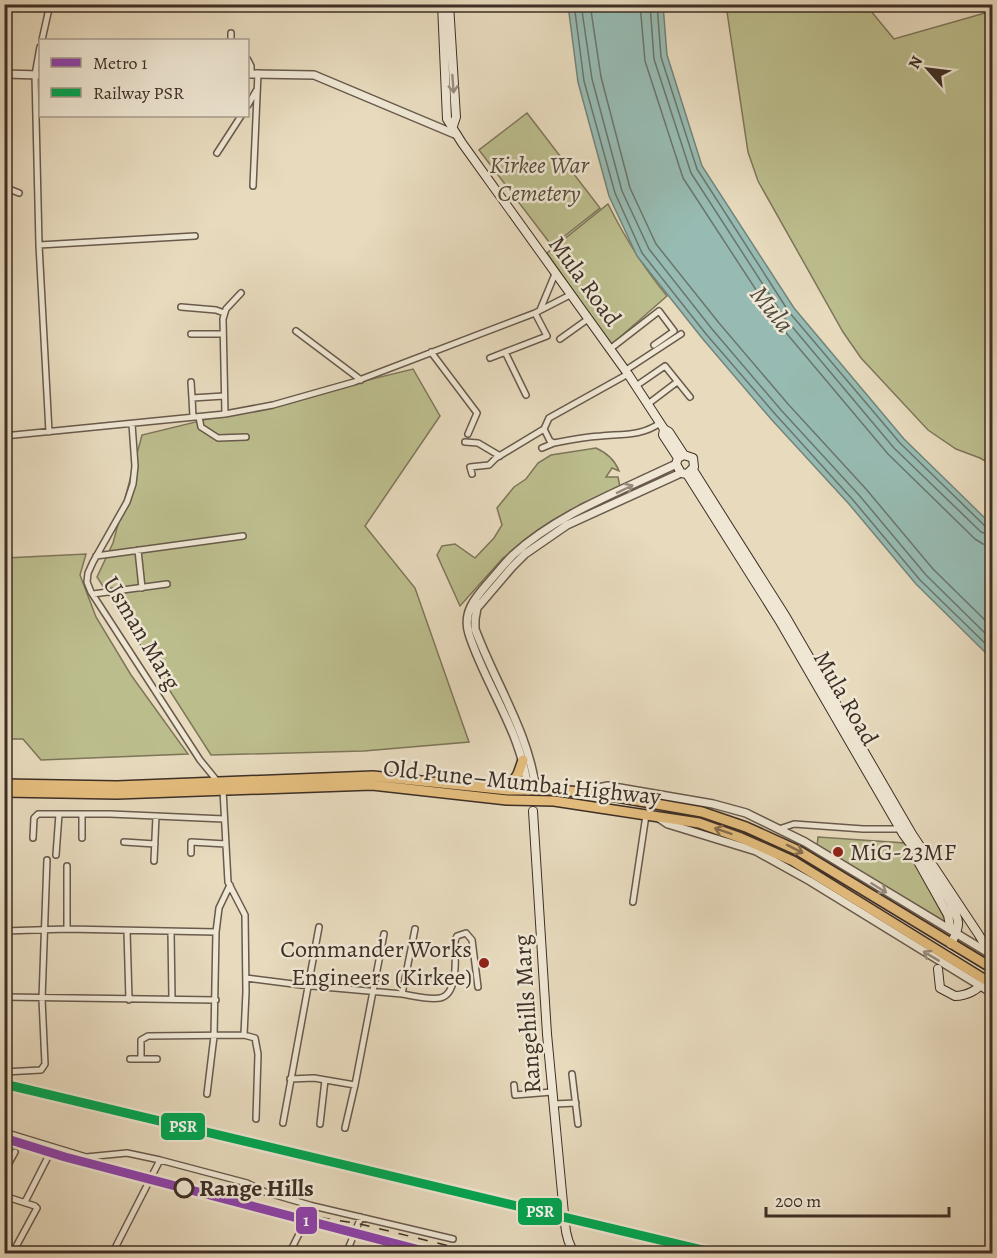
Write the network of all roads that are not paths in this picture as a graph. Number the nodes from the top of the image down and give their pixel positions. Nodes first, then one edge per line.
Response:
1 (50, 4) edge
2 (442, 4) edge
3 (449, 4) edge
4 (231, 33) dead end
5 (42, 39) edge
6 (231, 39) edge
7 (447, 49) junction
8 (7, 74) edge
9 (252, 74) edge
10 (38, 75) edge
11 (4, 84) edge
12 (257, 90) junction
13 (249, 103) edge
14 (240, 117) edge
15 (457, 135) junction
16 (217, 153) dead end
17 (253, 186) dead end
18 (4, 187) edge
19 (19, 193) dead end
20 (195, 236) dead end
21 (39, 244) junction
22 (555, 274) junction
23 (241, 293) dead end
24 (570, 295) junction
25 (181, 308) dead end
26 (538, 311) junction
27 (224, 313) junction
28 (588, 319) junction
29 (296, 331) dead end
30 (191, 334) dead end
31 (223, 334) junction
32 (681, 334) dead end
33 (560, 339) dead end
34 (654, 345) dead end
35 (610, 349) junction
36 (431, 352) junction
37 (505, 352) junction
38 (490, 358) dead end
39 (627, 372) junction
40 (361, 380) junction
41 (191, 382) dead end
42 (677, 382) junction
43 (636, 386) junction
44 (526, 395) dead end
45 (224, 396) junction
46 (690, 397) dead end
47 (192, 398) junction
48 (648, 404) junction
49 (225, 414) junction
50 (196, 417) junction
51 (132, 424) junction
52 (662, 426) junction
53 (544, 429) junction
54 (49, 432) junction
55 (468, 434) dead end
56 (4, 436) edge
57 (246, 437) dead end
58 (465, 442) dead end
59 (554, 443) junction
60 (542, 448) dead end
61 (500, 456) junction
62 (679, 459) junction
63 (687, 472) junction
64 (472, 474) dead end
65 (243, 536) dead end
66 (138, 550) junction
67 (96, 556) junction
68 (167, 584) dead end
69 (142, 588) junction
70 (93, 594) junction
71 (523, 760) junction
72 (4, 784) edge
73 (220, 786) junction
74 (508, 790) junction
75 (532, 791) junction
76 (4, 792) edge
77 (594, 793) junction
78 (532, 804) junction
79 (59, 814) junction
80 (82, 814) junction
81 (156, 816) junction
82 (651, 816) junction
83 (224, 819) junction
84 (899, 828) junction
85 (779, 829) junction
86 (909, 829) junction
87 (33, 838) dead end
88 (82, 838) dead end
89 (908, 841) junction
90 (124, 842) dead end
91 (155, 844) junction
92 (226, 844) junction
93 (191, 853) dead end
94 (56, 855) dead end
95 (47, 860) dead end
96 (154, 861) dead end
97 (67, 866) dead end
98 (230, 885) junction
99 (633, 902) dead end
100 (950, 926) dead end
101 (319, 927) dead end
102 (67, 929) junction
103 (416, 929) dead end
104 (46, 930) junction
105 (4, 931) edge
106 (127, 931) junction
107 (171, 932) junction
108 (216, 932) junction
109 (384, 934) dead end
110 (956, 934) junction
111 (951, 944) junction
112 (991, 955) edge
113 (992, 967) edge
114 (938, 969) dead end
115 (246, 978) junction
116 (986, 983) edge
117 (307, 986) junction
118 (478, 987) dead end
119 (374, 992) junction
120 (993, 993) edge
121 (402, 994) junction
122 (4, 998) edge
123 (42, 999) junction
124 (172, 999) junction
125 (129, 1000) junction
126 (216, 1000) junction
127 (244, 1035) junction
128 (214, 1036) junction
129 (141, 1058) junction
130 (130, 1059) dead end
131 (157, 1059) dead end
132 (4, 1072) edge
133 (572, 1074) dead end
134 (290, 1079) junction
135 (325, 1080) junction
136 (355, 1085) junction
137 (514, 1085) dead end
138 (552, 1092) junction
139 (207, 1094) dead end
140 (576, 1103) junction
141 (554, 1104) junction
142 (256, 1119) dead end
143 (283, 1123) dead end
144 (320, 1124) dead end
145 (578, 1124) dead end
146 (345, 1128) dead end
147 (4, 1132) edge
148 (53, 1147) junction
149 (15, 1152) dead end
150 (160, 1160) junction
151 (4, 1172) edge
152 (4, 1196) edge
153 (25, 1202) junction
154 (313, 1206) junction
155 (564, 1214) dead end
156 (361, 1217) junction
157 (565, 1224) dead end
158 (453, 1239) dead end
159 (12, 1254) edge
160 (112, 1254) edge
161 (289, 1254) edge
162 (346, 1254) edge
163 (575, 1254) edge

1 - 5 street
2 - 7 main road, Mula Road
3 - 7 main road, Mula Road
4 - 6 street
7 - 15 main road, Mula Road
8 - 10 street
8 - 11 street
9 - 12 street
9 - 15 street
10 - 21 street
12 - 13 street
12 - 17 street
14 - 16 street
15 - 22 main road, Mula Road
18 - 19 street
20 - 21 street
21 - 54 street
22 - 24 main road, Mula Road
22 - 26 street
23 - 27 street
24 - 26 street
24 - 28 main road, Mula Road
25 - 27 street
26 - 36 street
26 - 37 street
27 - 31 street
28 - 33 street
28 - 35 main road, Mula Road
29 - 40 street
30 - 31 street
31 - 45 street
32 - 39 street
34 - 35 street
35 - 39 main road, Mula Road
36 - 40 street
36 - 55 street
37 - 38 street
37 - 44 street
39 - 43 main road, Mula Road
39 - 53 street
40 - 49 street
41 - 47 street
42 - 43 street
42 - 46 street
42 - 48 street
43 - 48 main road, Mula Road
45 - 47 street
45 - 49 street
47 - 50 street
48 - 52 main road, Mula Road
49 - 50 street
50 - 51 street
50 - 57 street
51 - 54 street
51 - 67 street, Usman Marg
52 - 59 street
52 - 62 main road, Mula Road
53 - 59 street
53 - 61 street
54 - 56 street
58 - 61 street
59 - 60 street
61 - 64 street
62 - 63 main road, Mula Road
62 - 63 main road, Mula Road
71 -> 62 street
63 - 75 street
63 - 84 main road, Mula Road
63 - 86 main road
65 - 66 street
66 - 67 street
66 - 69 street
67 - 70 street, Usman Marg
68 - 69 street
69 - 70 street
70 - 73 street, Usman Marg
71 - 74 highway
71 - 75 street
72 - 73 highway, Old Pune–Mumbai Highway
73 - 74 highway, Old Pune–Mumbai Highway
73 - 76 highway, Old Pune–Mumbai Highway
73 - 78 highway, Old Pune–Mumbai Highway
73 - 83 street
74 - 75 highway, Old Pune–Mumbai Highway
75 - 77 highway, Old Pune–Mumbai Highway
75 - 78 main road, Rangehills Marg
77 - 85 street
77 -> 111 highway, Old Pune–Mumbai Highway
78 - 82 highway, Old Pune–Mumbai Highway
78 - 138 main road, Rangehills Marg
79 - 80 street
79 - 87 street
79 - 94 street
80 - 81 street
80 - 88 street
81 - 83 street
81 - 91 street
82 - 99 street
116 -> 82 highway, Old Pune–Mumbai Highway
83 - 92 street
84 - 85 street
84 - 86 street
84 - 89 main road, Mula Road
85 -> 110 street
86 - 112 main road
89 - 100 main road
89 - 110 main road, Mula Road
90 - 91 street
91 - 96 street
92 - 93 street
92 - 98 street
95 - 104 street
97 - 102 street
98 - 108 street
98 - 115 street
101 - 117 street
102 - 104 street
102 - 106 street
103 - 121 street
104 - 105 street
104 - 123 street
106 - 107 street
106 - 125 street
107 - 108 street
107 - 124 street
108 - 126 street
109 - 119 street
110 - 111 main road
110 - 112 street
111 - 113 highway, Old Pune–Mumbai Highway
112 - 113 main road
114 - 116 main road
115 - 117 street
115 - 127 street
116 - 120 street
117 - 119 street
117 - 134 street
118 - 121 street
119 - 121 street
119 - 136 street
122 - 123 street
123 - 125 street
123 - 132 street
124 - 125 street
124 - 126 street
126 - 128 street
127 - 128 street
127 - 142 street
128 - 129 street
128 - 139 street
129 - 130 street
129 - 131 street
133 - 140 street
134 - 135 street
134 - 143 street
135 - 136 street
135 - 144 street
136 - 146 street
137 - 138 street
138 - 141 main road, Rangehills Marg
140 - 141 street
140 - 145 street
141 - 155 main road, Rangehills Marg
147 - 148 street
148 - 150 street
148 - 153 street
149 - 151 street
150 - 154 street
150 - 160 street
152 - 153 street
153 - 159 street
154 - 156 street
154 - 161 street
156 - 158 street
156 - 162 street
157 - 163 main road

